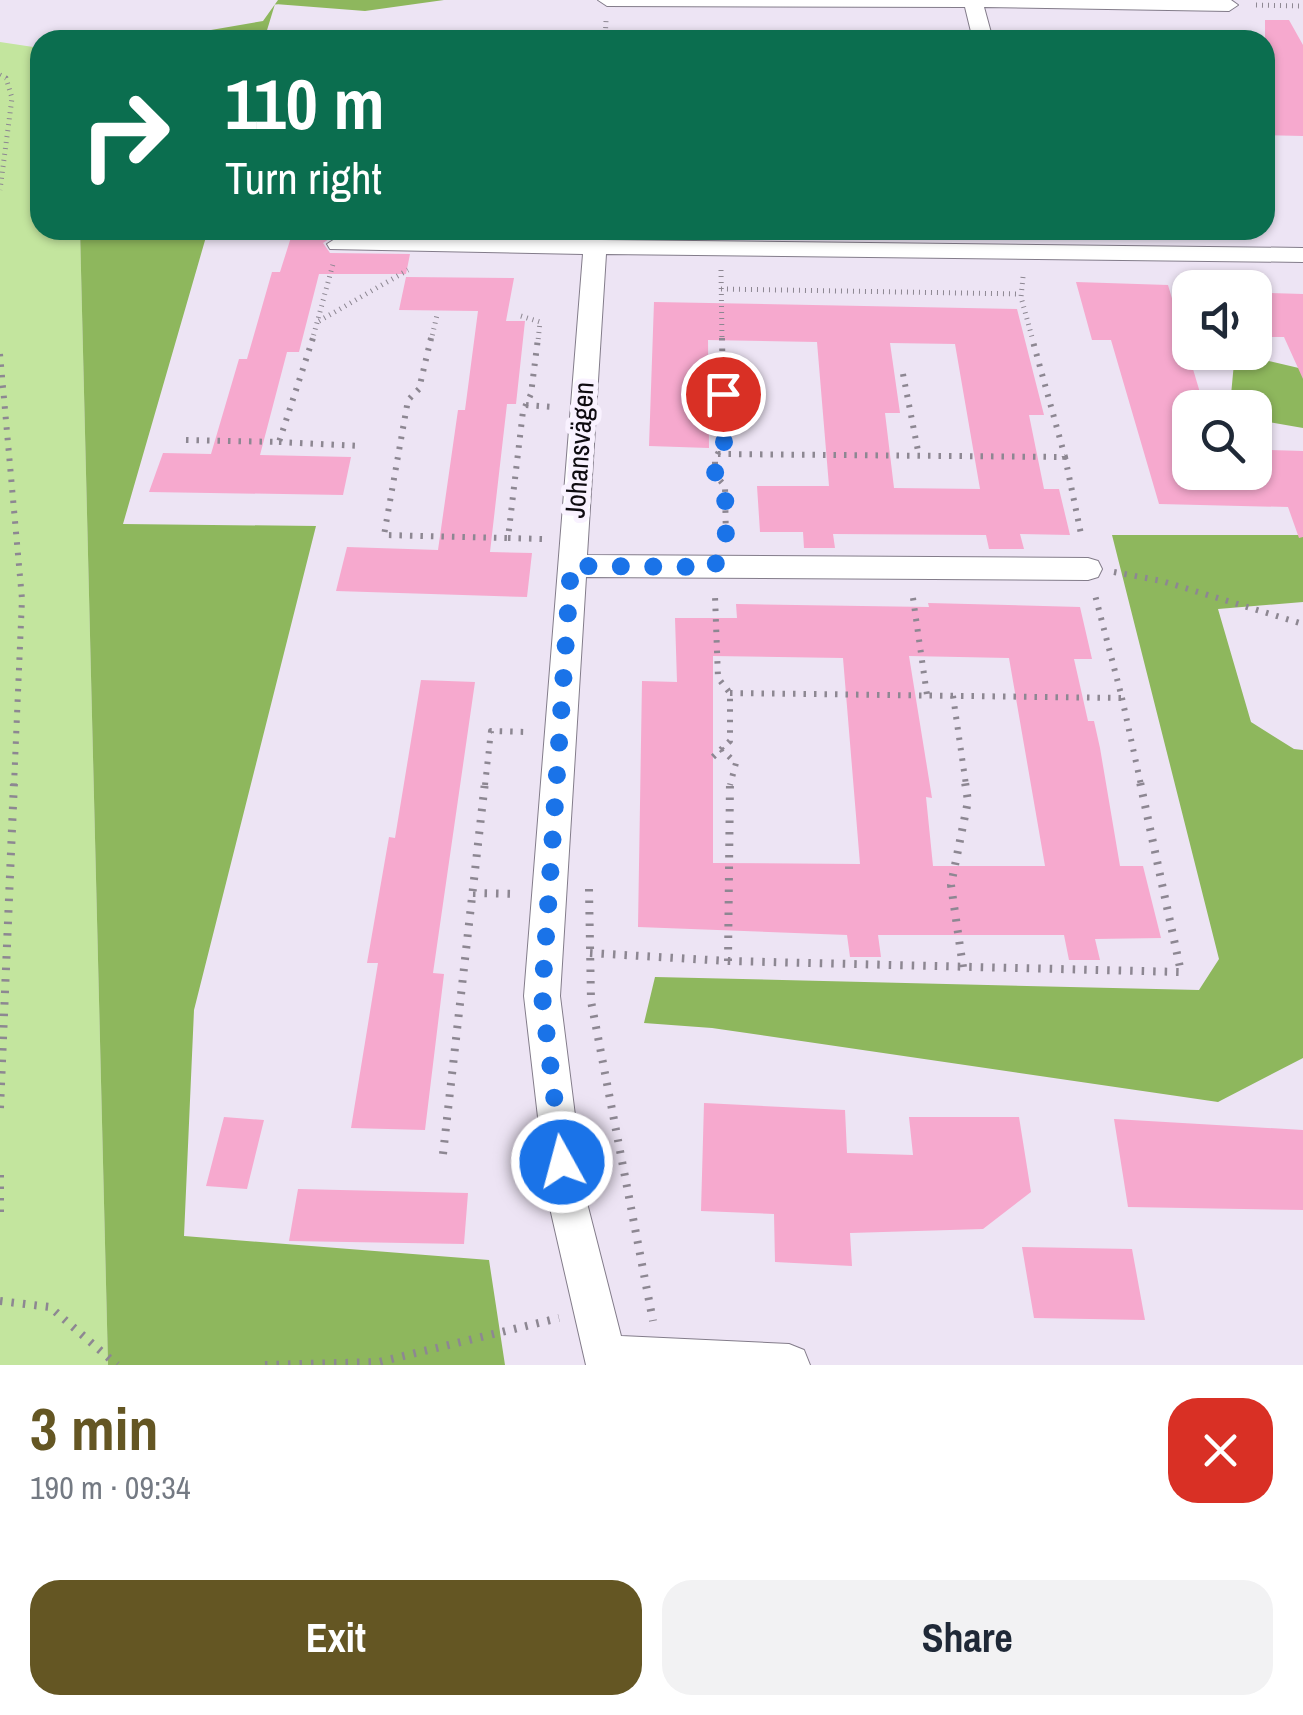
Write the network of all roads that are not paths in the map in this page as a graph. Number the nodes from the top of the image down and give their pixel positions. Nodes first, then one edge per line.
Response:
1 (607, 0) edge
2 (974, 1) edge
3 (1229, 5) road end
4 (981, 30) edge
5 (338, 244) road end
6 (595, 248) junction
7 (1030, 251) edge
8 (1303, 255) edge
9 (571, 566) junction
10 (1088, 569) road end
11 (606, 1360) edge
12 (790, 1365) edge

1 - 2 street
2 - 3 street
2 - 4 street
5 - 6 street
6 - 7 street
6 - 9 street, Johansvägen
7 - 8 street
9 - 10 street
9 - 11 street, Johansvägen
11 - 12 street

